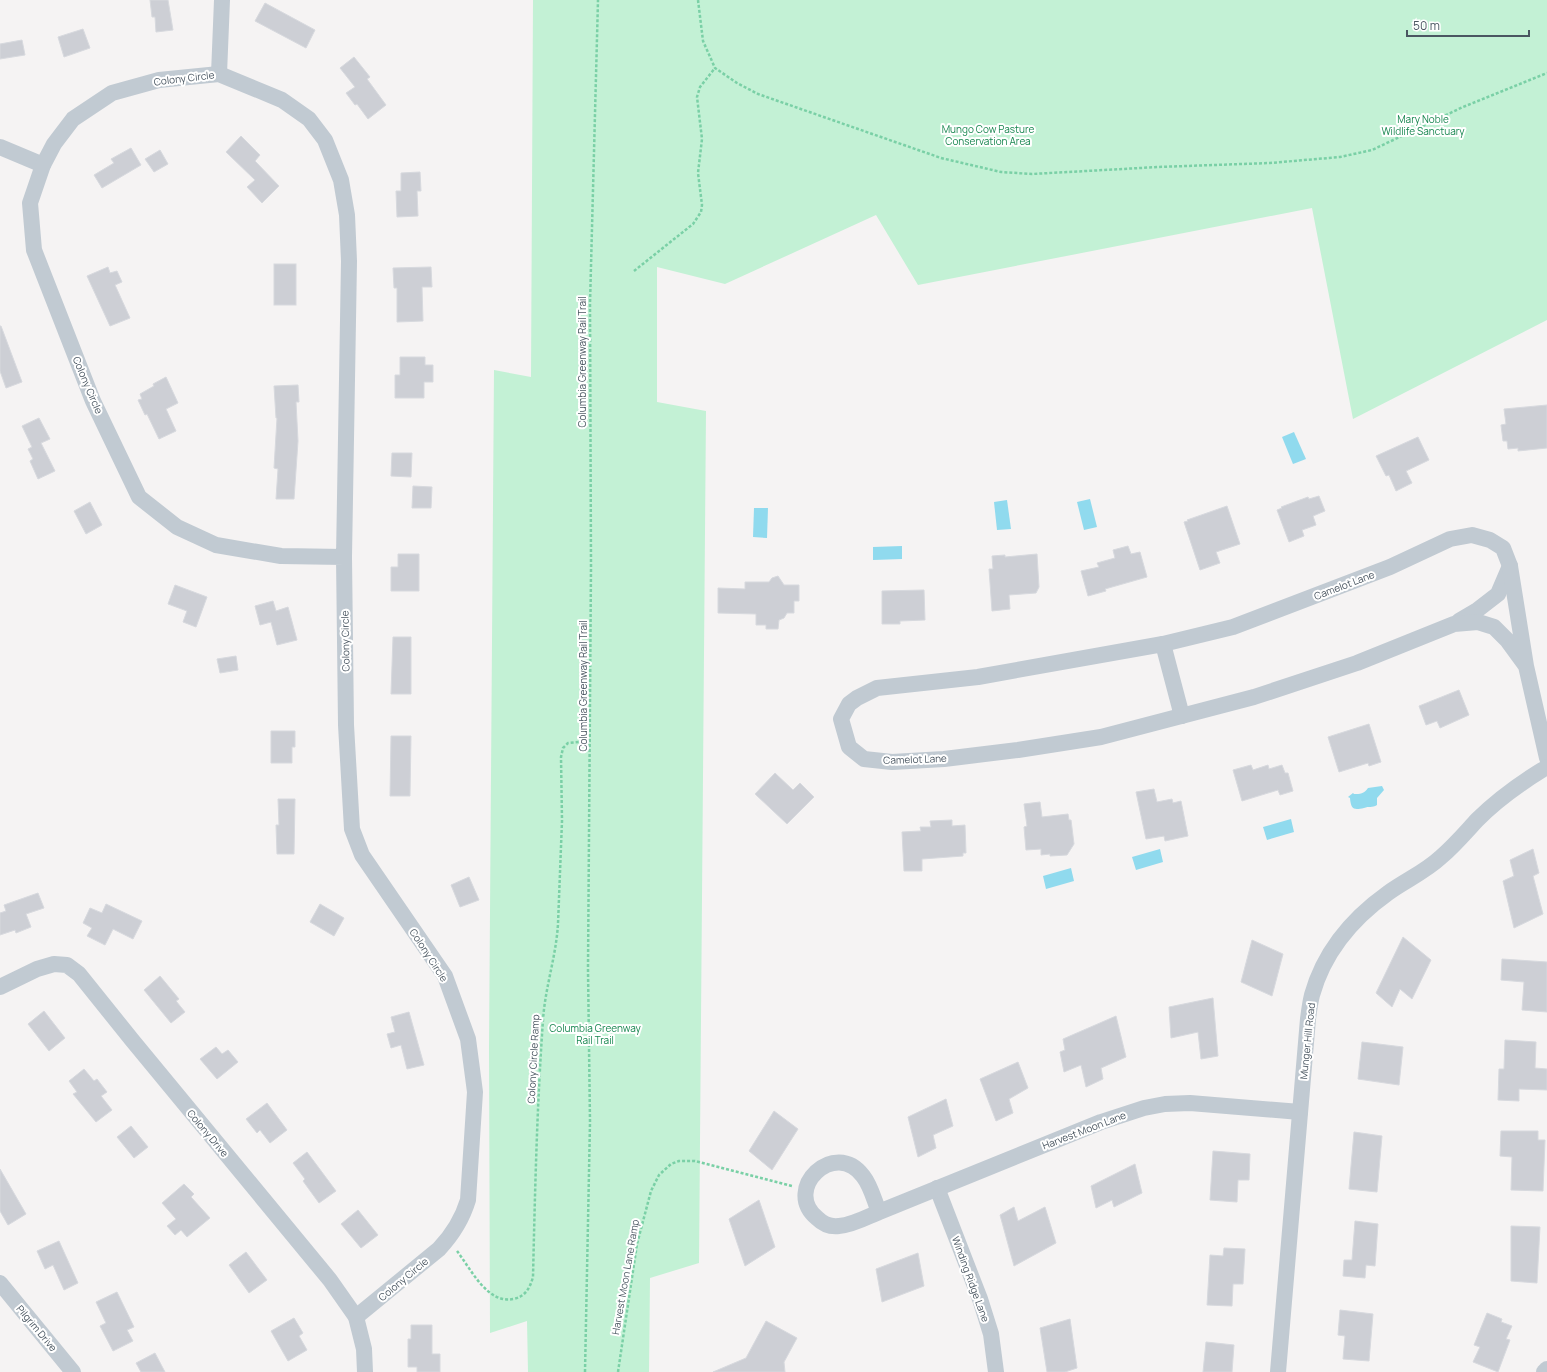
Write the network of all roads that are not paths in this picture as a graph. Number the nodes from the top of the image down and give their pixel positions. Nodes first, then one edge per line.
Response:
1 (222, 0) edge
2 (219, 74) junction
3 (0, 147) edge
4 (43, 165) junction
5 (344, 557) junction
6 (1510, 566) junction
7 (1454, 624) junction
8 (1163, 644) junction
9 (1526, 666) junction
10 (1182, 716) junction
11 (1547, 758) edge
12 (1547, 767) edge
13 (0, 987) edge
14 (1300, 1112) junction
15 (937, 1188) junction
16 (879, 1212) junction
17 (0, 1283) edge
18 (356, 1317) junction
19 (1547, 1369) edge
20 (73, 1372) edge
21 (365, 1372) edge
22 (996, 1372) edge
23 (1278, 1372) edge
24 (1544, 1372) edge

1 - 2 street
2 - 4 street, Colony Circle
2 - 5 street, Colony Circle
3 - 4 street
4 - 5 street, Colony Circle
5 - 18 street, Colony Circle
6 - 7 street, Camelot Lane
6 - 8 street, Camelot Lane
6 - 9 street, Camelot Lane
7 - 9 street, Camelot Lane
7 - 10 street, Camelot Lane
8 - 10 street
8 - 10 street, Camelot Lane
9 - 11 street, Camelot Lane
12 - 14 street, Munger Hill Road
13 - 18 street, Colony Drive
14 - 15 street, Harvest Moon Lane
14 - 23 street, Munger Hill Road
15 - 16 street, Harvest Moon Lane
15 - 22 street, Winding Ridge Lane
16 - 16 street, Harvest Moon Lane
17 - 20 street, Pilgrim Drive
18 - 21 street, Colony Drive
19 - 24 street

